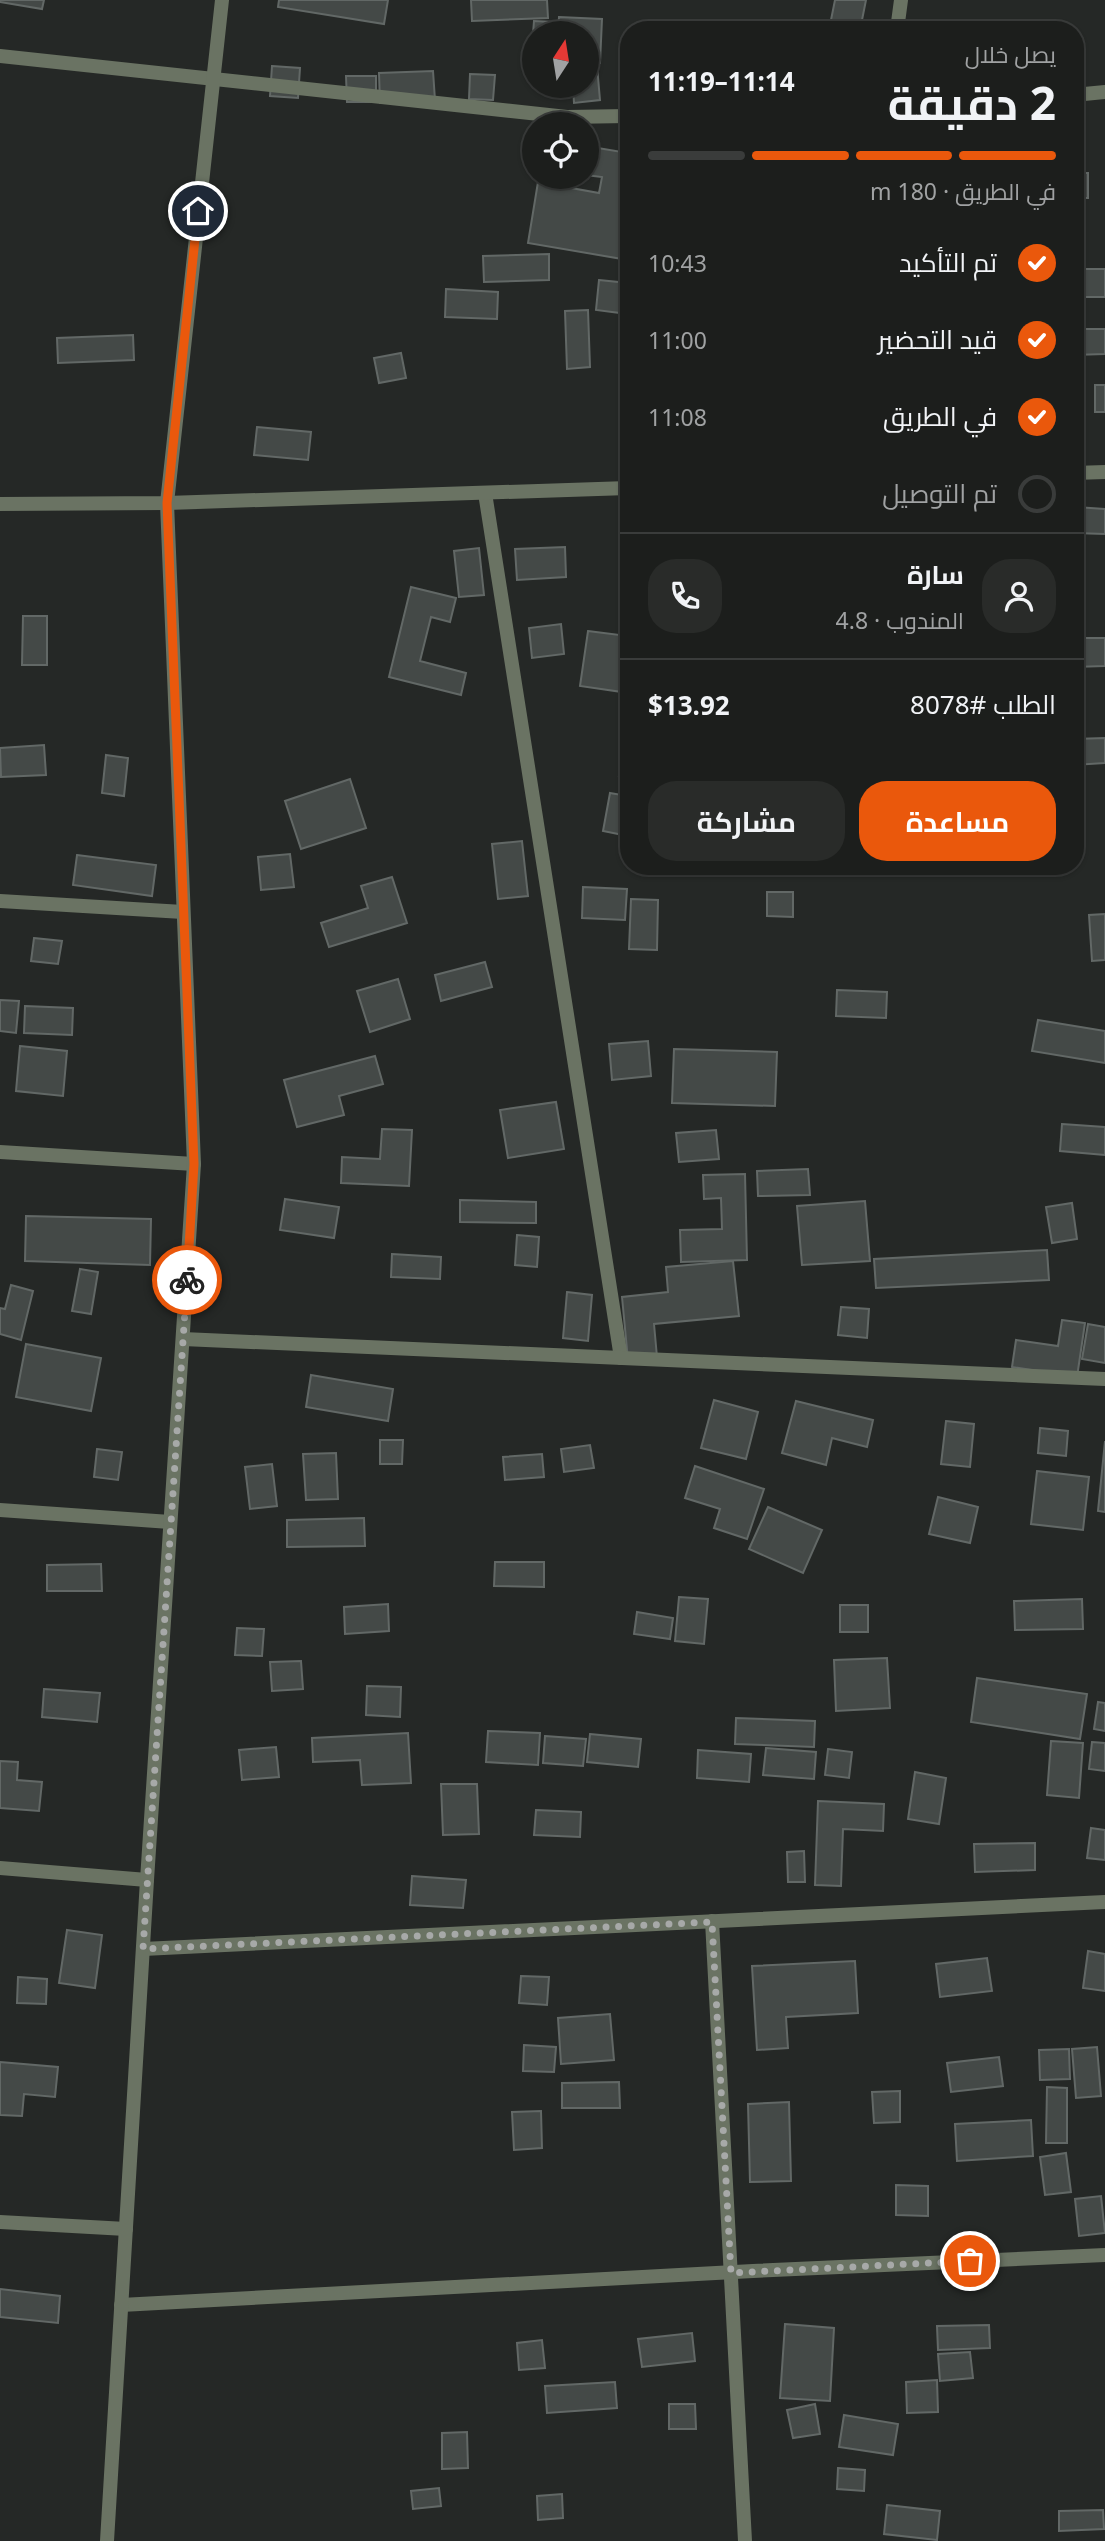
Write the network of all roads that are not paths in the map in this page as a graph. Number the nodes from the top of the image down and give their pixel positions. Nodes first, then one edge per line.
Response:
1 (222, 0) edge
2 (901, 0) edge
3 (898, 21) edge
4 (0, 56) edge
5 (213, 78) junction
6 (1105, 92) edge
7 (1084, 94) edge
8 (620, 116) edge
9 (1105, 472) edge
10 (1084, 473) edge
11 (620, 488) edge
12 (485, 493) junction
13 (167, 503) junction
14 (0, 505) edge
15 (0, 901) edge
16 (183, 912) junction
17 (0, 1152) edge
18 (194, 1164) junction
19 (183, 1339) junction
20 (621, 1358) junction
21 (1105, 1380) edge
22 (0, 1510) edge
23 (170, 1522) junction
24 (0, 1868) edge
25 (147, 1880) junction
26 (1105, 1902) edge
27 (712, 1922) junction
28 (143, 1949) junction
29 (0, 2222) edge
30 (126, 2229) junction
31 (1105, 2255) edge
32 (731, 2273) junction
33 (121, 2305) junction
34 (107, 2541) edge
35 (745, 2541) edge

1 - 5 street
2 - 3 street
4 - 5 street
5 - 8 street
5 - 13 street
6 - 7 street
9 - 10 street
11 - 12 street
12 - 13 street
12 - 20 street
13 - 14 street
13 - 16 street
15 - 16 street
16 - 18 street
17 - 18 street
18 - 19 street
19 - 20 street
19 - 23 street
20 - 21 street
22 - 23 street
23 - 25 street
24 - 25 street
25 - 28 street
26 - 27 street
27 - 28 street
27 - 32 street
28 - 30 street
29 - 30 street
30 - 33 street
31 - 32 street
32 - 33 street
32 - 35 street
33 - 34 street

